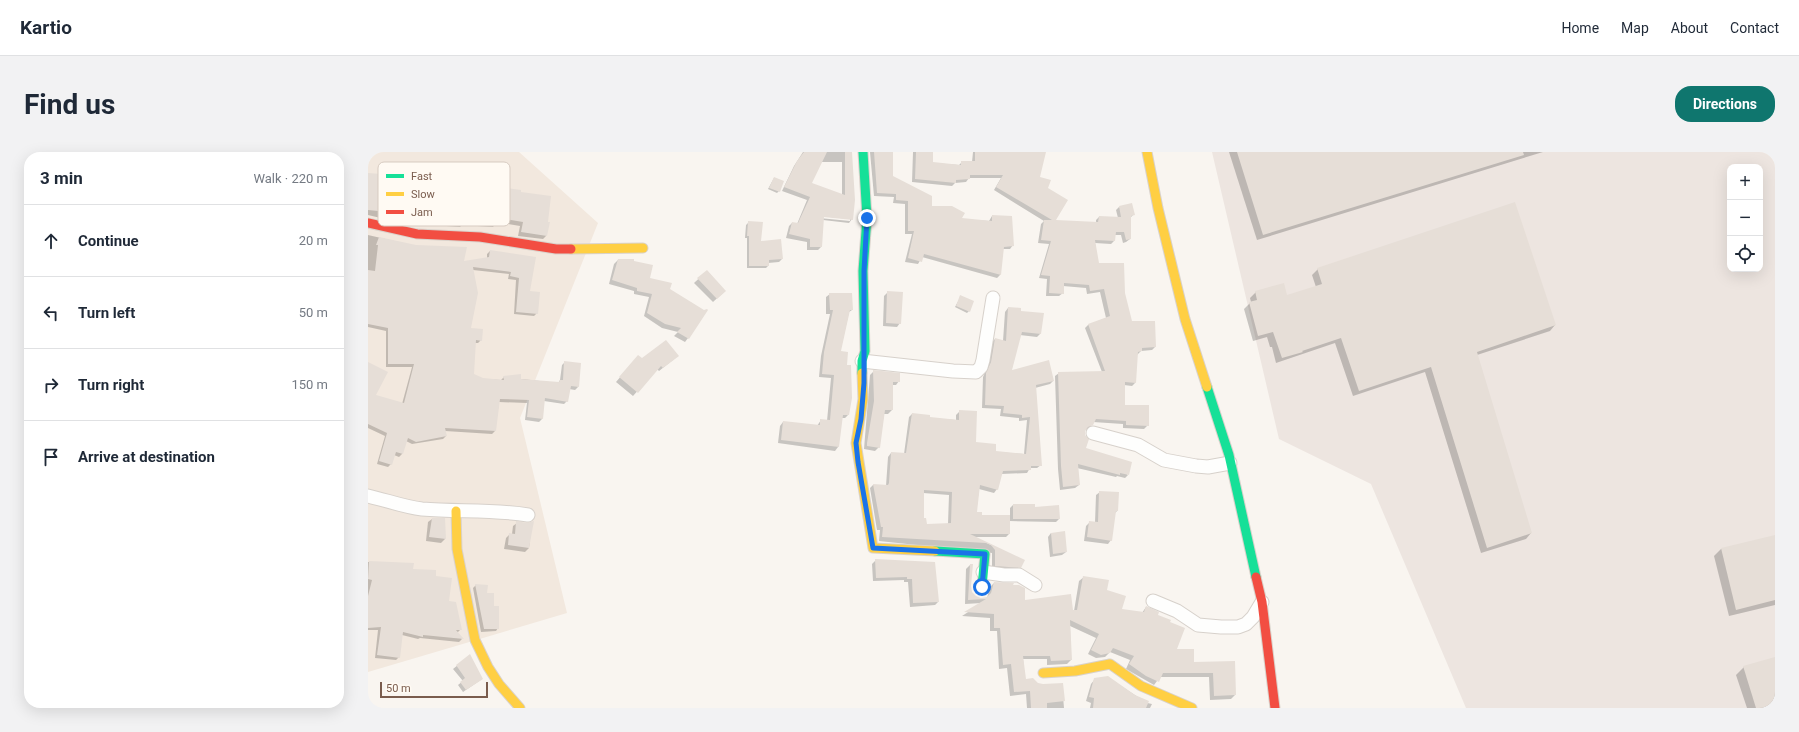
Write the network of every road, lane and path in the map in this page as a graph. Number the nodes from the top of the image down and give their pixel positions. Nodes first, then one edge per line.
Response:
1 (862, 152) edge
2 (1147, 152) edge
3 (368, 223) edge
4 (378, 225) edge
5 (381, 226) edge
6 (643, 248) dead end
7 (993, 298) dead end
8 (862, 361) junction
9 (1094, 433) dead end
10 (1230, 463) junction
11 (368, 496) edge
12 (456, 511) junction
13 (528, 515) dead end
14 (983, 572) junction
15 (1034, 584) dead end
16 (982, 587) dead end
17 (1153, 601) dead end
18 (1262, 602) junction
19 (1043, 672) dead end
20 (520, 708) edge
21 (1192, 708) edge
22 (1275, 708) edge

1 - 8 street
2 - 10 street
3 - 4 street
5 - 6 street
7 - 8 street
8 - 14 street
9 - 10 street
10 - 18 street
11 - 12 street
12 - 13 street
12 - 20 street
14 - 15 street
14 - 16 street
17 - 18 street
18 - 22 street
19 - 21 street

